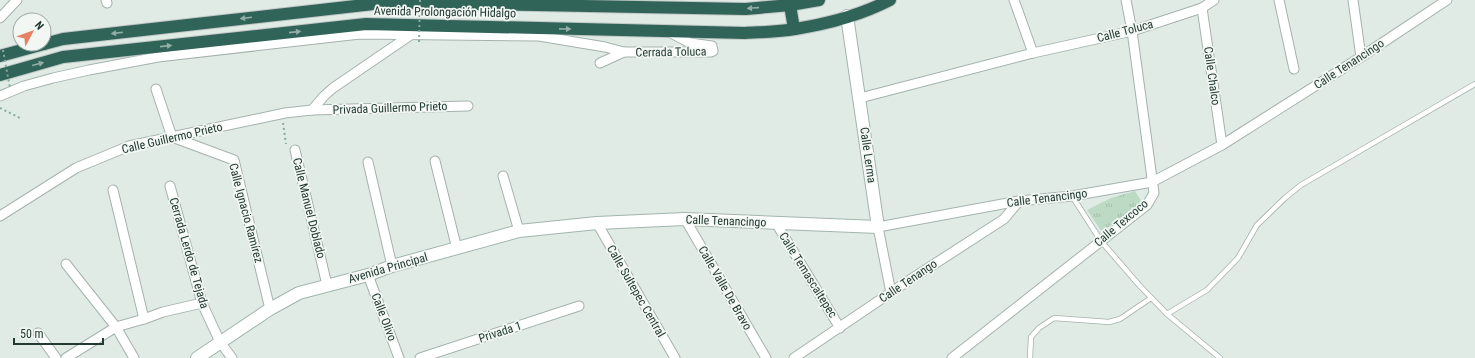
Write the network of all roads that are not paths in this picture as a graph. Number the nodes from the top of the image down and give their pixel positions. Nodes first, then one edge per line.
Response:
1 (17, 0) edge
2 (819, 0) edge
3 (890, 0) edge
4 (1014, 0) edge
5 (1126, 0) edge
6 (1214, 0) edge
7 (1279, 0) edge
8 (1353, 0) edge
9 (1447, 0) edge
10 (790, 5) junction
11 (1202, 8) junction
12 (847, 16) junction
13 (0, 18) edge
14 (794, 29) junction
15 (666, 30) junction
16 (1132, 31) junction
17 (412, 34) junction
18 (52, 42) edge
19 (12, 51) edge
20 (624, 52) junction
21 (1, 53) edge
22 (1033, 53) junction
23 (1361, 57) junction
24 (600, 63) dead end
25 (1294, 69) dead end
26 (0, 75) edge
27 (1475, 84) edge
28 (156, 89) dead end
29 (0, 96) edge
30 (860, 98) junction
31 (468, 106) dead end
32 (312, 110) junction
33 (172, 137) junction
34 (1222, 145) junction
35 (295, 150) road end
36 (435, 161) dead end
37 (368, 162) dead end
38 (503, 176) dead end
39 (1152, 182) junction
40 (170, 186) dead end
41 (113, 190) dead end
42 (1072, 196) junction
43 (1019, 201) junction
44 (0, 216) edge
45 (685, 219) junction
46 (597, 223) junction
47 (776, 223) junction
48 (878, 227) junction
49 (519, 231) junction
50 (1101, 241) junction
51 (457, 249) junction
52 (66, 264) dead end
53 (392, 266) junction
54 (368, 275) junction
55 (327, 285) junction
56 (891, 292) junction
57 (1151, 298) junction
58 (202, 303) junction
59 (579, 306) dead end
60 (270, 309) junction
61 (1167, 314) junction
62 (144, 319) junction
63 (116, 326) junction
64 (840, 328) junction
65 (38, 332) dead end
66 (220, 342) junction
67 (56, 358) edge
68 (66, 358) edge
69 (134, 358) edge
70 (197, 358) edge
71 (232, 358) edge
72 (399, 358) edge
73 (420, 358) edge
74 (675, 358) edge
75 (766, 358) edge
76 (794, 358) edge
77 (952, 358) edge
78 (1030, 358) edge
79 (1220, 358) edge

1 - 13 street
2 - 10 highway, Avenida Prolongación Hidalgo
3 - 12 highway, Avenida Prolongación Hidalgo
4 - 22 street
5 - 16 street, Calle Texcoco
6 - 11 street, Calle Toluca
7 - 25 street
8 - 23 street
9 - 23 street, Calle Tenancingo
10 - 14 highway
10 -> 18 highway, Avenida Prolongación Hidalgo
11 - 16 street, Calle Toluca
11 - 34 street, Calle Chalco
12 - 14 highway, Avenida Prolongación Hidalgo
12 - 30 street, Calle Lerma
14 - 15 highway, Avenida Prolongación Hidalgo
15 - 20 street, Cerrada Toluca
26 -> 15 highway, Avenida Prolongación Hidalgo
16 - 22 street, Calle Toluca
16 - 39 street, Calle Texcoco
17 - 20 street
17 - 29 street
17 - 32 street
19 - 21 highway, Avenida Prolongación Hidalgo
20 - 24 street, Cerrada Toluca
22 - 30 street, Calle Toluca
23 - 34 street, Calle Tenancingo
27 - 61 lane
28 - 33 street
30 - 48 street, Calle Lerma
31 - 32 street, Privada Guillermo Prieto
32 - 33 street, Calle Guillermo Prieto
33 - 44 street, Calle Guillermo Prieto
33 - 60 street, Calle Ignacio Ramírez
34 - 39 street, Calle Tenancingo
35 - 55 street, Calle Manuel Doblado
36 - 51 street
37 - 53 street
38 - 49 street
39 - 42 street, Calle Tenancingo
39 - 50 street, Calle Texcoco
40 - 58 street, Cerrada Lerdo de Tejada
41 - 62 street
42 - 43 street, Calle Tenancingo
42 - 50 lane
43 - 48 street, Calle Tenancingo
43 - 56 street, Calle Tenango
45 - 46 street, Calle Tenancingo
45 - 47 street, Calle Tenancingo
45 - 75 street, Calle Valle De Bravo
46 - 49 street, Avenida Principal
46 - 74 street, Calle Sultepec Central
47 - 48 street, Calle Tenancingo
47 - 64 street, Calle Temascaltepec
48 - 56 street, Calle Lerma
49 - 51 street, Avenida Principal
50 - 57 lane
50 - 77 street, Calle Texcoco
51 - 53 street, Avenida Principal
52 - 63 street
53 - 54 street, Avenida Principal
54 - 55 street, Avenida Principal
54 - 72 street, Calle Olivo
55 - 60 street, Avenida Principal
56 - 64 street, Calle Tenango
57 - 61 lane
57 - 78 lane
58 - 62 street
58 - 66 street, Cerrada Lerdo de Tejada
59 - 73 street, Privada 1
60 - 66 street, Avenida Principal
61 - 79 lane
62 - 63 street
63 - 68 street
63 - 69 street
64 - 76 street, Calle Tenango
65 - 67 street
66 - 70 street, Avenida Principal
66 - 71 street, Cerrada Lerdo de Tejada

